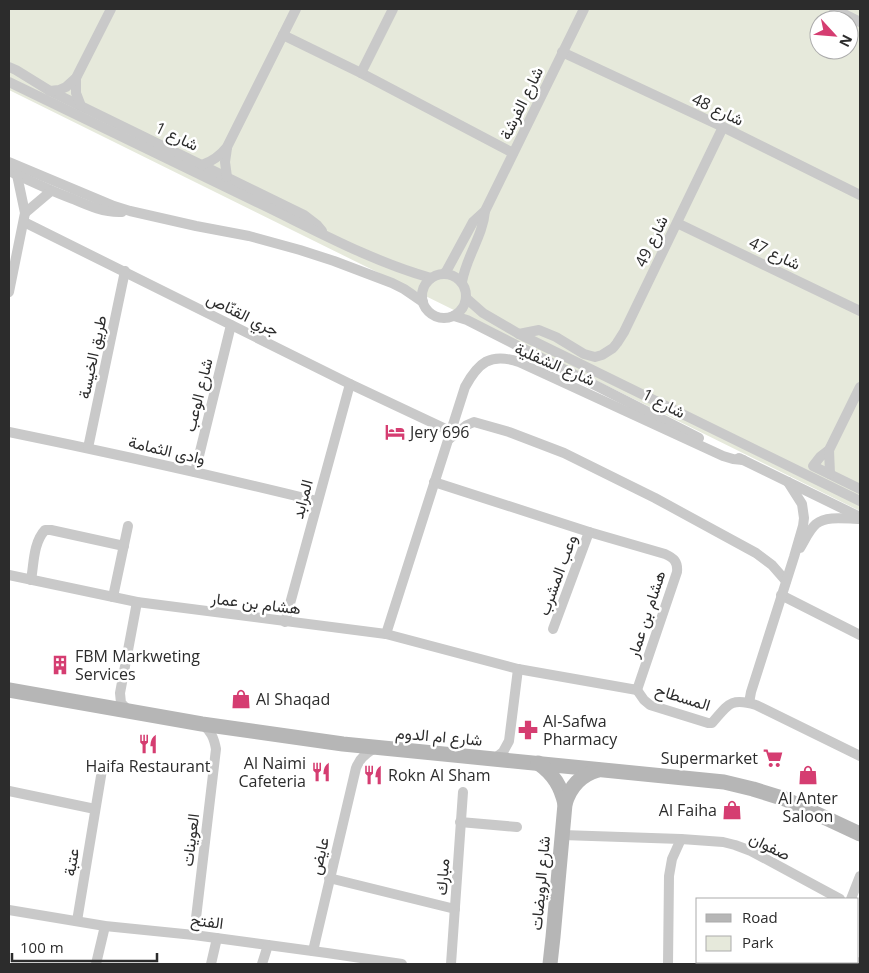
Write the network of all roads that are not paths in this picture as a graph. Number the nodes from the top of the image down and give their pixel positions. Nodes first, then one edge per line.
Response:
1 (111, 9) edge
2 (296, 9) edge
3 (393, 9) edge
4 (584, 9) edge
5 (834, 9) edge
6 (860, 22) edge
7 (284, 35) junction
8 (562, 52) junction
9 (9, 67) edge
10 (361, 73) junction
11 (76, 78) junction
12 (9, 82) edge
13 (50, 91) junction
14 (81, 106) junction
15 (723, 127) junction
16 (227, 147) junction
17 (513, 152) junction
18 (9, 162) edge
19 (202, 165) junction
20 (13, 173) edge
21 (227, 177) junction
22 (51, 191) junction
23 (860, 195) edge
24 (130, 211) junction
25 (484, 211) junction
26 (24, 217) junction
27 (677, 222) junction
28 (328, 237) junction
29 (125, 271) junction
30 (444, 274) junction
31 (431, 278) junction
32 (462, 282) junction
33 (9, 292) edge
34 (466, 298) junction
35 (423, 302) junction
36 (860, 311) edge
37 (454, 316) junction
38 (231, 325) junction
39 (519, 334) junction
40 (350, 384) junction
41 (860, 387) edge
42 (9, 432) edge
43 (450, 435) junction
44 (88, 448) junction
45 (830, 450) junction
46 (743, 460) junction
47 (195, 472) junction
48 (830, 474) junction
49 (788, 481) junction
50 (434, 482) junction
51 (860, 489) edge
52 (317, 501) junction
53 (860, 502) edge
54 (860, 518) edge
55 (128, 526) dead end
56 (589, 532) junction
57 (124, 546) junction
58 (794, 557) junction
59 (9, 576) edge
60 (31, 580) junction
61 (786, 581) junction
62 (781, 595) junction
63 (113, 597) junction
64 (137, 602) junction
65 (285, 622) junction
66 (553, 629) dead end
67 (386, 634) junction
68 (860, 635) edge
69 (518, 669) junction
70 (637, 690) junction
71 (12, 694) edge
72 (748, 703) junction
73 (131, 712) junction
74 (202, 724) junction
75 (235, 730) junction
76 (343, 744) junction
77 (376, 748) junction
78 (216, 749) junction
79 (860, 756) edge
80 (494, 759) junction
81 (538, 763) junction
82 (356, 768) junction
83 (102, 770) dead end
84 (598, 770) junction
85 (9, 791) edge
86 (463, 792) dead end
87 (565, 804) junction
88 (94, 809) junction
89 (460, 822) junction
90 (517, 827) dead end
91 (860, 834) edge
92 (562, 835) junction
93 (681, 839) junction
94 (860, 876) edge
95 (329, 878) junction
96 (838, 898) edge
97 (851, 898) edge
98 (454, 909) junction
99 (9, 910) edge
100 (77, 921) junction
101 (104, 926) junction
102 (194, 934) junction
103 (217, 938) junction
104 (268, 945) junction
105 (312, 951) junction
106 (327, 952) junction
107 (377, 962) edge
108 (96, 964) edge
109 (211, 964) edge
110 (262, 964) edge
111 (325, 964) edge
112 (402, 964) edge
113 (451, 964) edge
114 (550, 964) edge
115 (668, 964) edge

1 - 11 street
2 - 7 street
3 - 10 street
4 - 8 street, شارع الفرشة
5 - 6 street
7 - 10 street
7 - 16 street
8 - 15 street, شارع 48
8 - 17 street, شارع الفرشة
9 - 13 street, شارع 1
10 - 17 street
11 - 13 street
11 - 14 street
12 - 28 street, شارع 1
13 - 14 street, شارع 1
14 - 19 street, شارع 1
15 - 23 street, شارع 48
15 - 27 street, شارع 49
16 - 19 street
16 - 21 street
17 - 25 street, شارع الفرشة
18 - 24 street
19 - 21 street, شارع 1
20 - 22 street
20 - 26 street
21 - 28 street, شارع 1
22 - 24 street
22 - 26 street
24 - 35 street
25 - 30 street, شارع الفرشة
25 - 32 street, شارع الفرشة
26 - 29 street, جري القنّاص
26 - 33 street
27 - 36 street, شارع 47
27 - 39 street, شارع 49
28 - 31 street, شارع 1
29 - 38 street, جري القنّاص
29 - 44 street, طريق الخيسة
30 - 31 street
30 - 32 street
31 - 35 street
32 - 34 street
34 - 37 street
34 - 39 street, شارع 1
35 - 37 street
37 - 46 street, شارع 1
38 - 40 street, جري القنّاص
38 - 47 street, شارع الوعب
39 - 53 street, شارع 1
40 - 43 street, جري القنّاص
40 - 52 street, المرابد
41 - 45 street
42 - 44 street, وادى الثمامة
43 - 46 street, شارع الشفلية
43 - 50 street, شارع الشفلية
43 - 61 street
44 - 47 street, وادى الثمامة
45 - 48 street
45 - 48 street
46 - 49 street, شارع 1
47 - 52 street, وادى الثمامة
48 - 51 street
49 - 54 street, شارع 1
49 - 58 street
50 - 56 street, هشام بن عمار
50 - 67 street, شارع الشفلية
52 - 65 street, المرابد
54 - 58 street
55 - 57 street
56 - 66 street, وعب المشرب
56 - 70 street, هشام بن عمار
57 - 60 street
57 - 63 street
58 - 61 street
59 - 60 street, هشام بن عمار
60 - 63 street, هشام بن عمار
61 - 62 street
62 - 68 street
62 - 72 street
63 - 64 street, هشام بن عمار
64 - 65 street, هشام بن عمار
64 - 73 street
65 - 67 street, هشام بن عمار
67 - 69 street, هشام بن عمار
69 - 70 street, هشام بن عمار
69 - 80 street
70 - 72 street, المسطاح
71 - 73 street, شارع ام الدوم
72 - 79 street
73 - 74 street, شارع ام الدوم
74 - 75 street, شارع ام الدوم
74 - 78 street
75 - 76 street, شارع ام الدوم
75 - 78 street
76 - 77 street, شارع ام الدوم
76 - 82 street
77 - 80 street, شارع ام الدوم
77 - 82 street, عايض
78 - 102 street, العوينات
80 - 81 street, شارع ام الدوم
81 - 84 street, شارع ام الدوم
81 - 87 street, شارع الرويضات
82 - 95 street, عايض
83 - 88 street, عتبة
84 - 87 street, شارع الرويضات
84 - 91 street, شارع ام الدوم
85 - 88 street
86 - 89 street, مبارك
87 - 92 street, شارع الرويضات
88 - 100 street, عتبة
89 - 90 street
89 - 98 street, مبارك
92 - 93 street, صفوان
92 - 114 street, شارع الرويضات
93 - 96 street, صفوان
93 - 115 street
94 - 97 street
95 - 98 street
95 - 105 street, عايض
98 - 113 street, مبارك
99 - 100 street, الفتح
100 - 101 street, الفتح
101 - 102 street, الفتح
101 - 108 street
102 - 103 street, الفتح
103 - 104 street, الفتح
103 - 109 street
104 - 105 street, الفتح
104 - 110 street
105 - 106 street, الفتح
106 - 107 street, الفتح
106 - 111 street
107 - 112 street, الفتح

